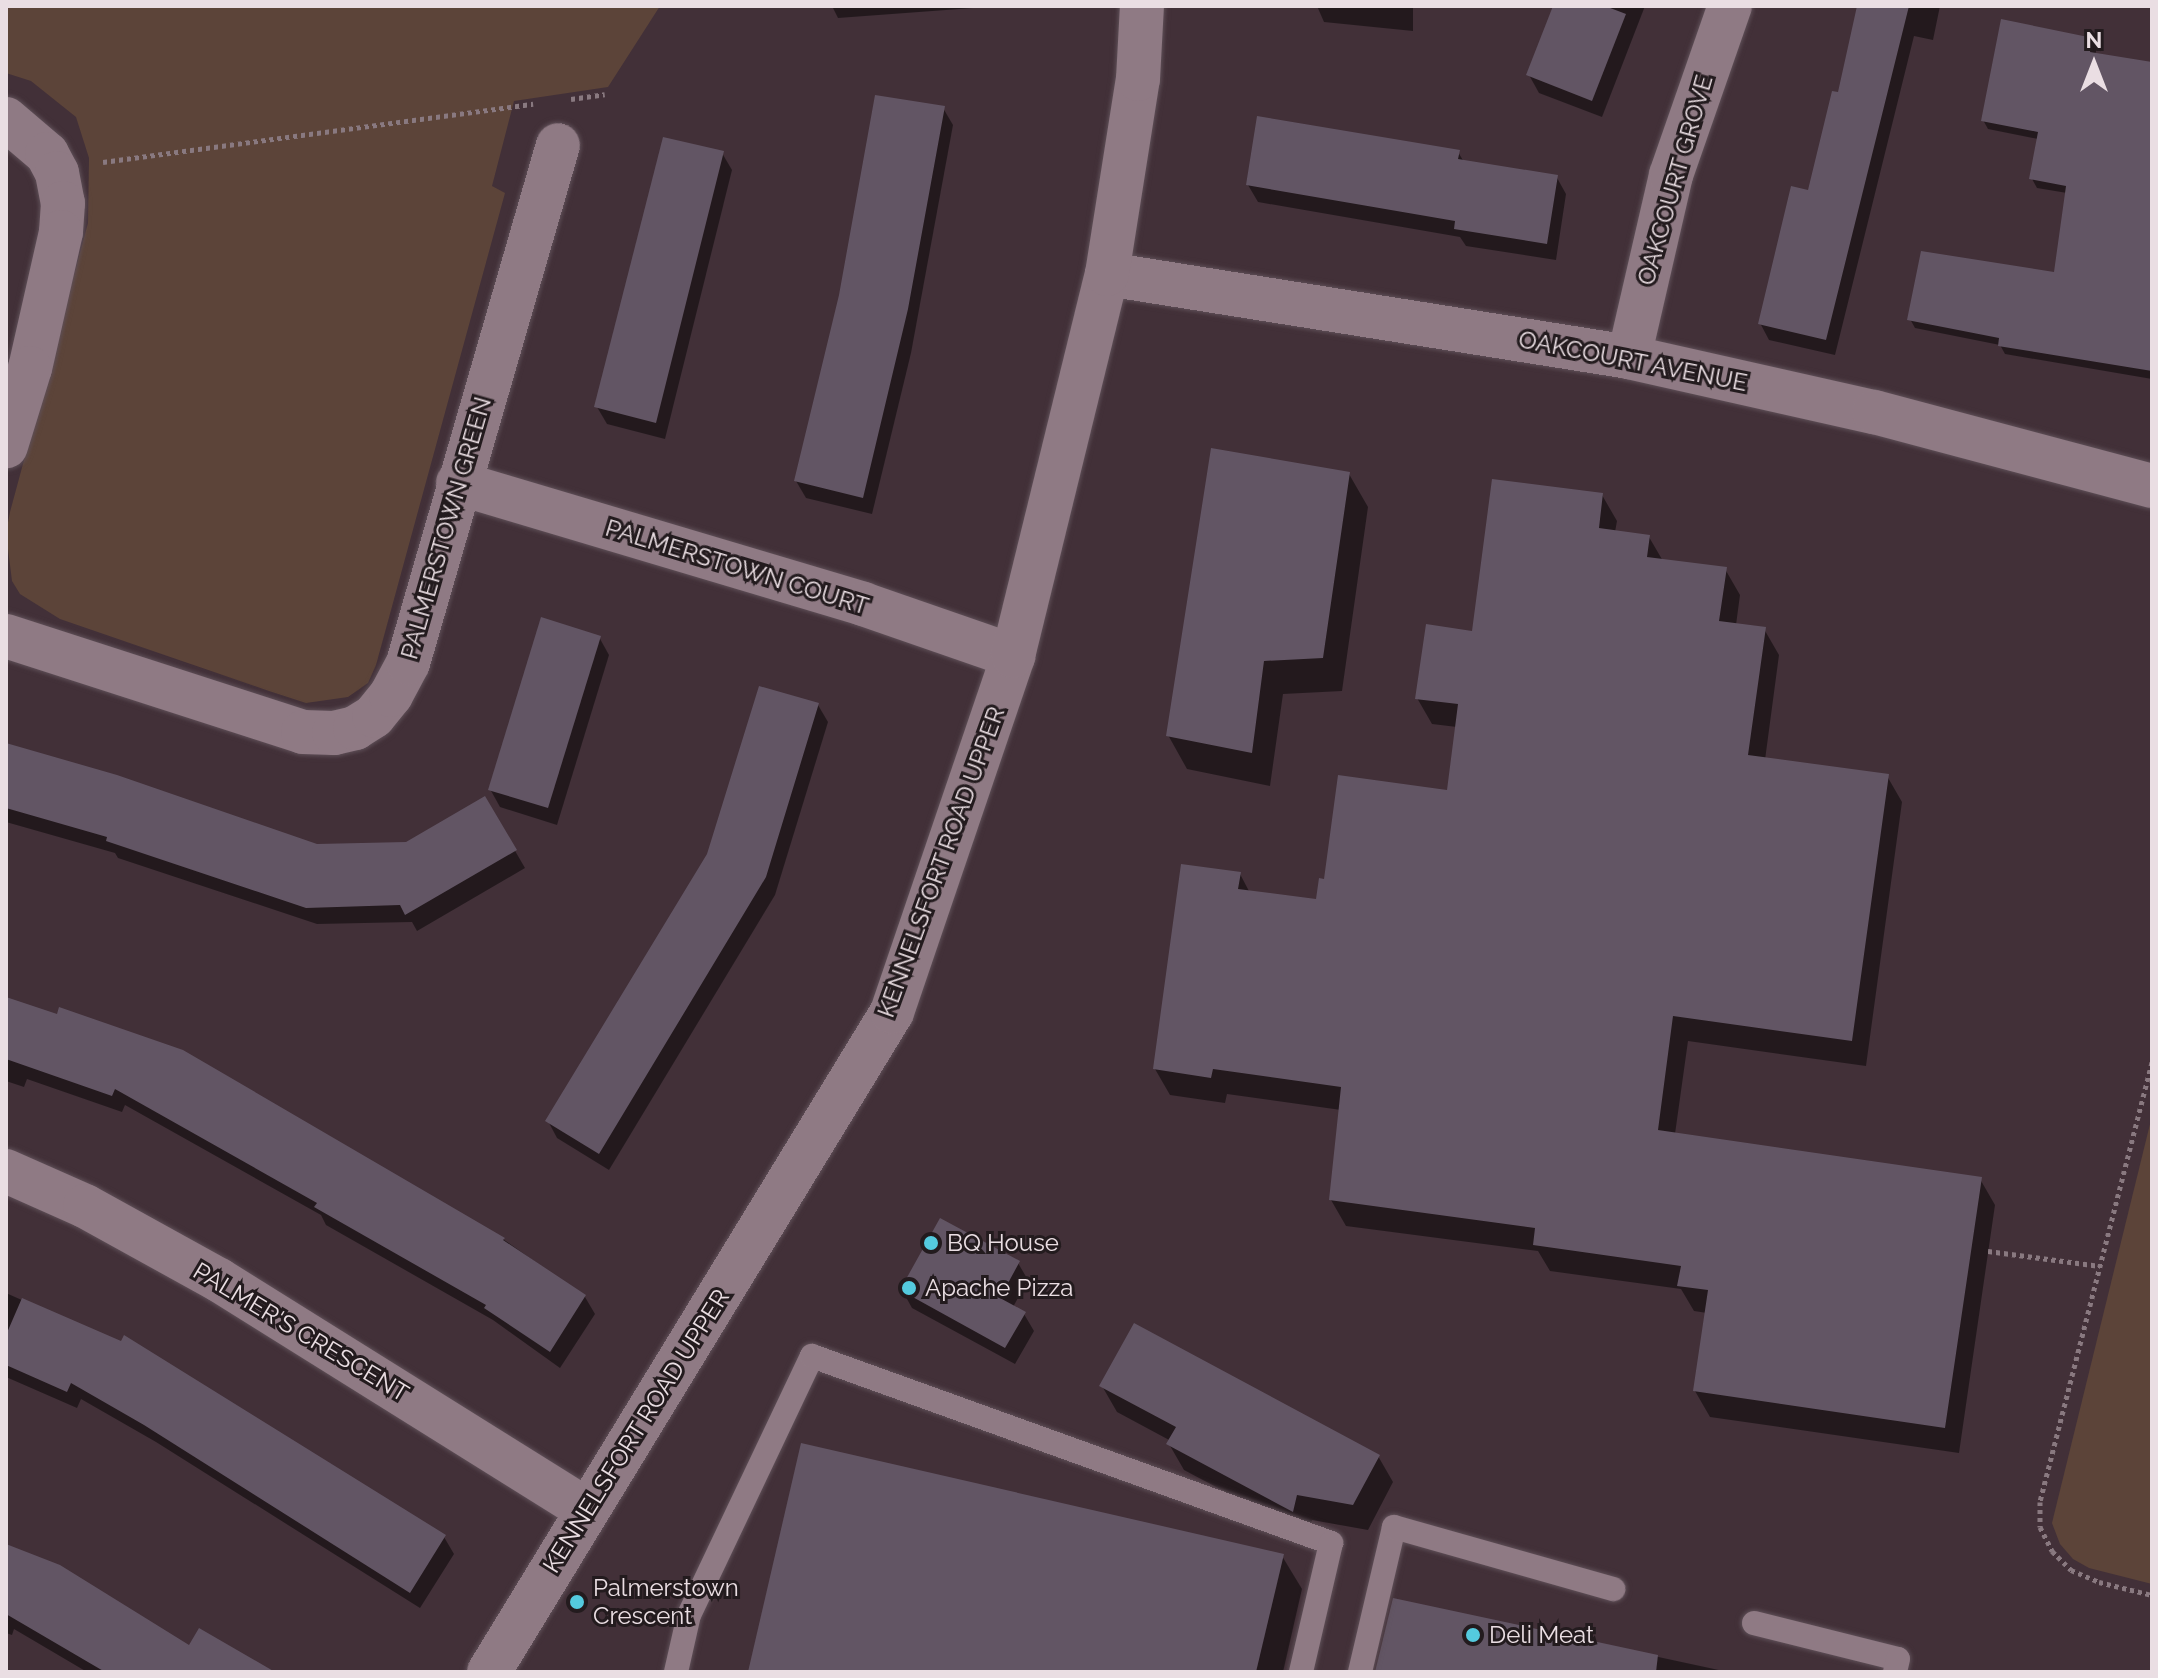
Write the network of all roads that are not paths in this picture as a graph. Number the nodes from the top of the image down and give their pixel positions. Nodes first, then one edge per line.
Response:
1 (1142, 6) edge
2 (1730, 6) edge
3 (6, 119) edge
4 (558, 145) dead end
5 (1107, 274) junction
6 (1629, 357) junction
7 (6, 446) edge
8 (458, 483) junction
9 (2152, 486) edge
10 (6, 636) edge
11 (1013, 656) junction
12 (6, 1171) edge
13 (587, 1510) junction
14 (1613, 1589) dead end
15 (1754, 1623) dead end
16 (489, 1672) edge
17 (676, 1672) edge
18 (1301, 1672) edge
19 (1360, 1672) edge
20 (1895, 1672) edge

1 - 5 street, KENNELSFORT ROAD UPPER
2 - 6 street, OAKCOURT GROVE
3 - 7 street
4 - 8 street, PALMERSTOWN GREEN
5 - 6 street, OAKCOURT AVENUE
5 - 11 street, KENNELSFORT ROAD UPPER
6 - 9 street, OAKCOURT AVENUE
8 - 10 street, PALMERSTOWN GREEN
8 - 11 street, PALMERSTOWN COURT
11 - 13 street, KENNELSFORT ROAD UPPER
12 - 13 street, PALMER'S CRESCENT
13 - 16 street, KENNELSFORT ROAD UPPER
14 - 19 lane
15 - 20 lane
17 - 18 lane

